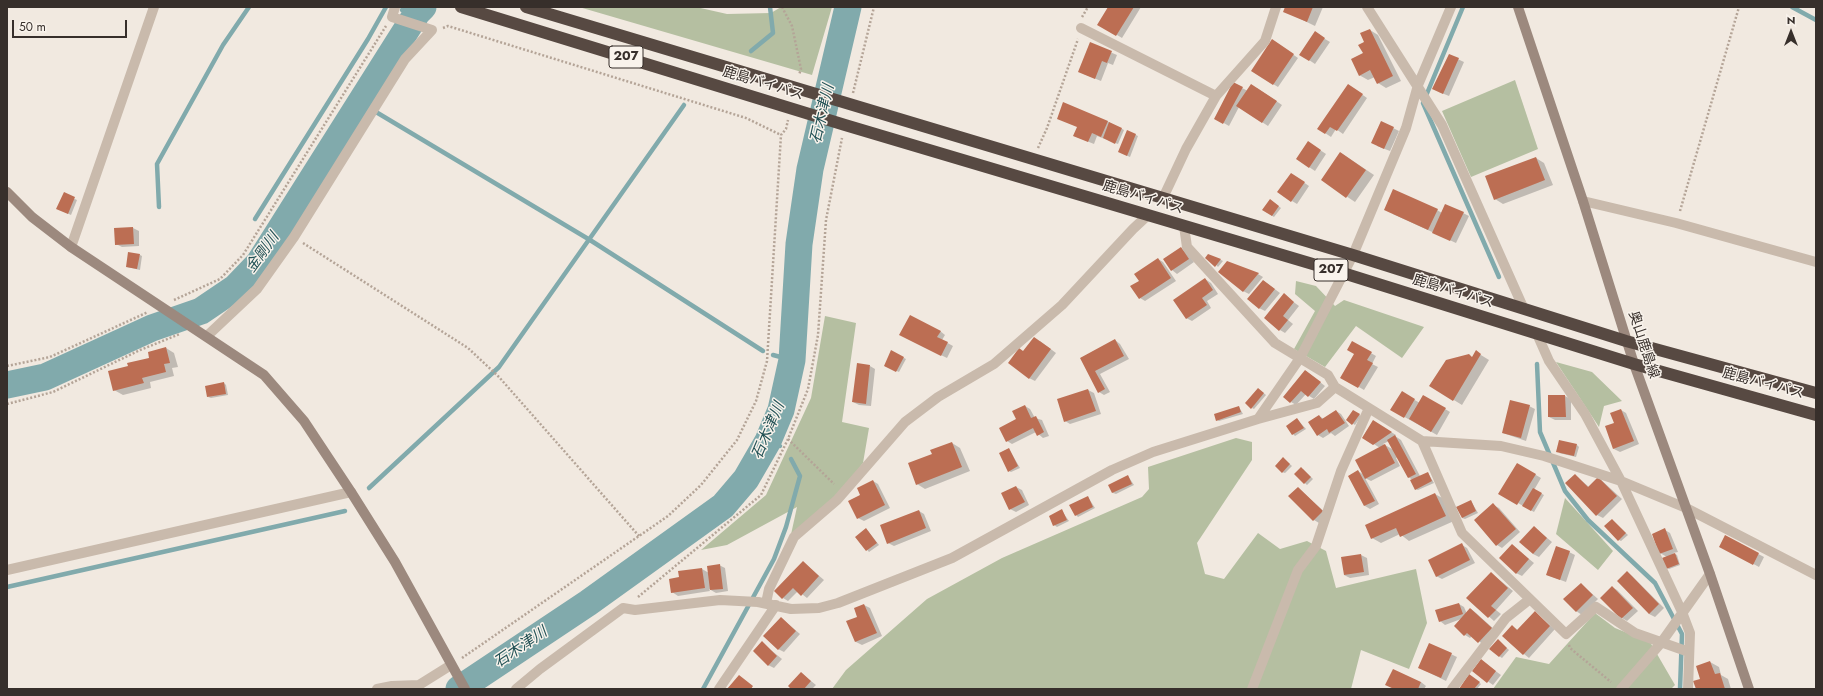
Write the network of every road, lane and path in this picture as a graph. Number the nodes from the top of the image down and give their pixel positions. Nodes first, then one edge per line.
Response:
1 (154, 7) edge
2 (395, 7) edge
3 (461, 7) edge
4 (526, 7) edge
5 (782, 7) edge
6 (874, 7) edge
7 (1088, 7) edge
8 (1276, 7) edge
9 (1367, 7) edge
10 (1451, 7) edge
11 (1518, 7) edge
12 (1739, 7) edge
13 (392, 17) junction
14 (1081, 28) junction
15 (432, 30) junction
16 (795, 87) junction
17 (1420, 89) junction
18 (1216, 96) junction
19 (851, 105) junction
20 (790, 108) junction
21 (845, 125) junction
22 (782, 135) junction
23 (1033, 159) junction
24 (7, 192) edge
25 (1163, 198) junction
26 (1583, 201) junction
27 (1148, 215) junction
28 (1676, 223) junction
29 (1184, 226) junction
30 (294, 237) junction
31 (71, 247) junction
32 (1353, 255) junction
33 (1816, 262) edge
34 (1343, 274) junction
35 (161, 306) junction
36 (1523, 308) junction
37 (195, 329) junction
38 (1538, 334) junction
39 (207, 336) junction
40 (1626, 340) junction
41 (1300, 358) junction
42 (1634, 364) junction
43 (7, 366) edge
44 (1335, 388) junction
45 (1816, 393) edge
46 (7, 404) edge
47 (1369, 408) junction
48 (1816, 415) edge
49 (1258, 419) junction
50 (788, 439) junction
51 (1422, 441) junction
52 (1622, 481) junction
53 (351, 492) junction
54 (838, 500) junction
55 (1686, 508) junction
56 (639, 536) junction
57 (7, 570) edge
58 (1710, 574) junction
59 (1816, 575) edge
60 (1530, 599) junction
61 (767, 603) junction
62 (624, 608) junction
63 (1682, 612) junction
64 (1566, 634) junction
65 (1661, 643) junction
66 (1689, 652) junction
67 (452, 666) junction
68 (417, 687) edge
69 (1618, 687) edge
70 (377, 689) edge
71 (465, 689) edge
72 (516, 689) edge
73 (719, 689) edge
74 (1252, 689) edge
75 (1452, 689) edge
76 (1688, 689) edge
77 (1749, 689) edge

1 - 31 street
2 - 13 street
3 - 20 highway, 鹿島バイパス / 207
4 - 16 highway, 鹿島バイパス / 207
5 - 16 path
6 - 19 path
7 - 14 path
8 - 18 street
9 - 17 street
10 - 17 street
11 - 26 main road, 奥山鹿島線
12 - 28 path
13 - 15 street
13 - 35 path
14 - 18 street
14 - 23 path
15 - 22 path
15 - 30 street
16 - 19 highway, 鹿島バイパス / 207
17 - 32 street
17 - 36 street
18 - 25 street
19 - 23 highway, 鹿島バイパス / 207
20 - 21 highway, 鹿島バイパス / 207
20 - 22 path
21 - 27 highway, 鹿島バイパス / 207
21 - 50 path
22 - 56 path
23 - 25 highway, 鹿島バイパス / 207
24 - 31 main road
25 - 32 highway, 鹿島バイパス / 207
26 - 28 street
26 - 40 main road, 奥山鹿島線
27 - 29 highway, 鹿島バイパス / 207
27 - 54 street
28 - 33 street
29 - 34 highway, 鹿島バイパス / 207
29 - 41 street
30 - 39 street
30 - 56 path
31 - 35 main road
32 - 34 street
32 - 36 highway, 鹿島バイパス / 207
34 - 38 highway, 鹿島バイパス / 207
34 - 41 street
35 - 37 main road
35 - 43 path
36 - 40 highway, 鹿島バイパス / 207
37 - 39 main road
37 - 46 path
38 - 42 highway, 鹿島バイパス / 207
38 - 52 street
39 - 53 main road
40 - 42 main road, 奥山鹿島線
40 - 45 highway, 鹿島バイパス / 207
41 - 44 street
41 - 49 street
42 - 48 highway, 鹿島バイパス / 207
42 - 55 main road, 奥山鹿島線
44 - 47 street
44 - 49 street
47 - 51 street
47 - 74 street
49 - 61 street
50 - 54 path
50 - 62 path
51 - 52 street
51 - 60 street
52 - 55 street
52 - 63 street
53 - 57 street
53 - 67 main road
54 - 61 street
55 - 58 main road, 奥山鹿島線
55 - 59 street
56 - 67 path
58 - 63 street
58 - 77 main road, 奥山鹿島線
60 - 64 street
60 - 75 street
61 - 62 street
61 - 73 street
62 - 72 street
63 - 65 street
63 - 66 street
64 - 65 street
64 - 69 path
65 - 66 street
65 - 69 street
66 - 76 street
67 - 68 street
67 - 71 main road
68 - 70 street

